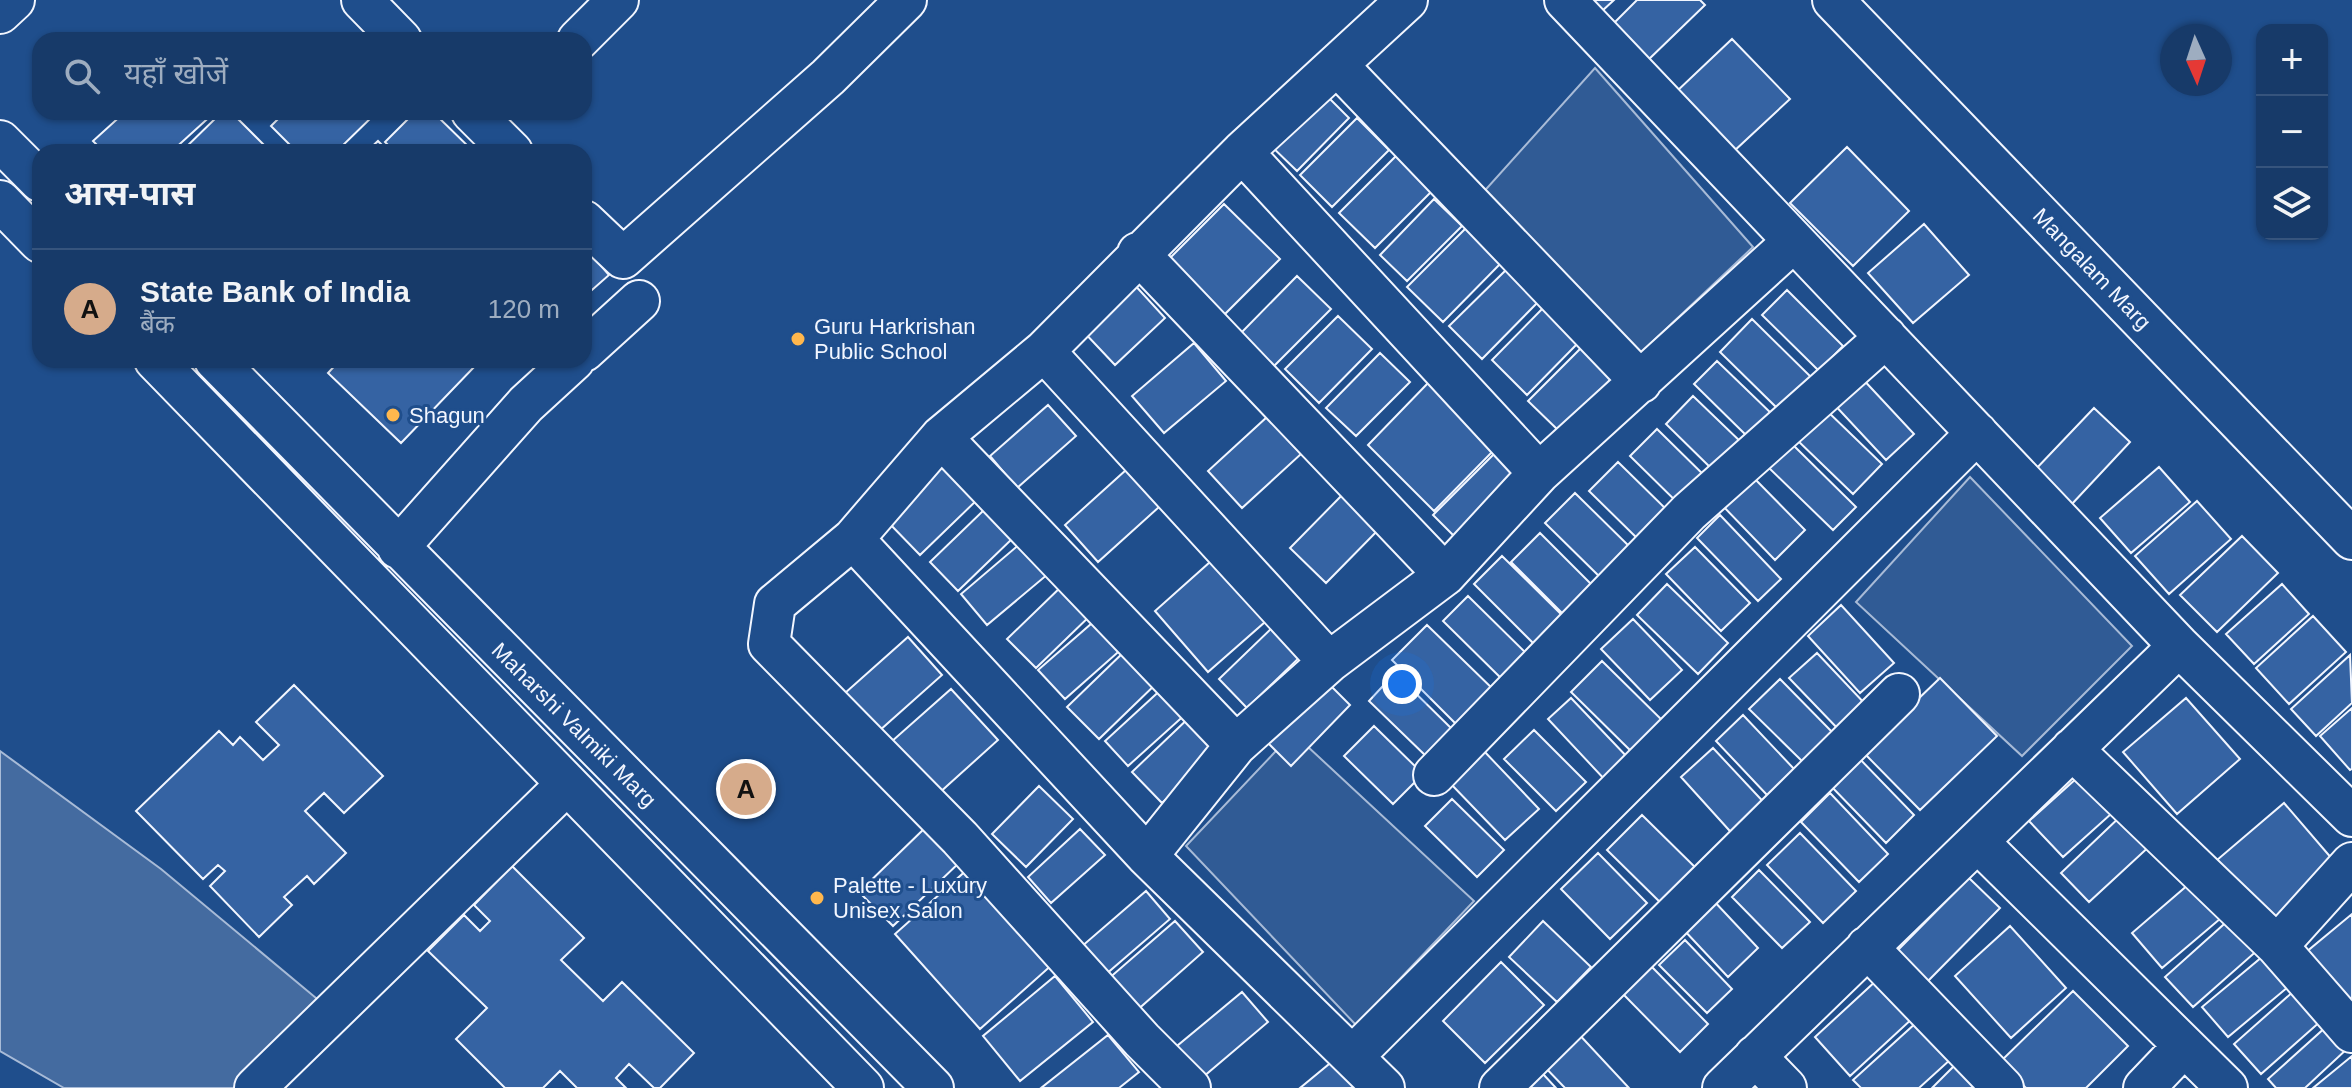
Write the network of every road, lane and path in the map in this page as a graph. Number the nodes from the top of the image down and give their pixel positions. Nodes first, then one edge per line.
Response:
1 (14, 0) edge
2 (362, 0) edge
3 (618, 0) edge
4 (906, 0) edge
5 (1407, 0) edge
6 (1565, 0) edge
7 (1833, 0) edge
8 (0, 13) edge
9 (393, 32) edge
10 (586, 32) edge
11 (1337, 65) junction
12 (0, 141) edge
13 (1242, 152) junction
14 (32, 173) edge
15 (0, 201) edge
16 (592, 229) edge
17 (32, 234) edge
18 (1794, 241) junction
19 (1138, 253) junction
20 (639, 301) dead end
21 (1886, 337) junction
22 (592, 344) edge
23 (1044, 351) junction
24 (163, 368) edge
25 (223, 368) edge
26 (565, 368) edge
27 (1641, 382) junction
28 (1977, 433) junction
29 (941, 437) junction
30 (1539, 473) junction
31 (853, 539) junction
32 (2352, 539) edge
33 (398, 548) junction
34 (1445, 575) junction
35 (2179, 646) junction
36 (1329, 662) junction
37 (1899, 694) dead end
38 (1236, 745) junction
39 (2072, 749) junction
40 (1434, 775) dead end
41 (567, 784) junction
42 (2352, 816) edge
43 (1978, 842) junction
44 (1147, 856) junction
45 (2352, 863) edge
46 (2277, 946) junction
47 (1867, 947) junction
48 (2352, 1032) edge
49 (2184, 1046) junction
50 (1353, 1056) junction
51 (1755, 1056) junction
52 (255, 1088) edge
53 (863, 1088) edge
54 (933, 1088) edge
55 (1190, 1088) edge
56 (1384, 1088) edge
57 (1500, 1088) edge
58 (1723, 1088) edge
59 (1786, 1088) edge
60 (2003, 1088) edge
61 (2144, 1088) edge
62 (2227, 1088) edge

1 - 8 street
2 - 9 street
3 - 10 street
4 - 16 street
5 - 11 street
6 - 18 street
7 - 32 street, Mangalam Marg
11 - 13 street
11 - 27 street
12 - 14 street
13 - 19 street
13 - 30 street
15 - 17 street
18 - 21 street
18 - 27 street
19 - 23 street
19 - 34 street
20 - 22 street
21 - 28 street
21 - 40 street
23 - 29 street
23 - 36 street
24 - 41 street, Maharshi Valmiki Marg
25 - 33 street, Maharshi Valmiki Marg
26 - 33 street
27 - 30 street
28 - 35 street
28 - 50 street
29 - 31 street
29 - 38 street
30 - 34 street
31 - 44 street
31 - 55 street
33 - 54 street, Maharshi Valmiki Marg
34 - 36 street
35 - 39 street
35 - 42 street
36 - 38 street
37 - 57 street
38 - 44 street
39 - 43 street
39 - 46 street
41 - 52 street
41 - 53 street, Maharshi Valmiki Marg
43 - 47 street
43 - 49 street
44 - 50 street
45 - 46 street
46 - 48 street
47 - 51 street
47 - 60 street
49 - 61 street
49 - 62 street
50 - 56 street
51 - 58 street
51 - 59 street

